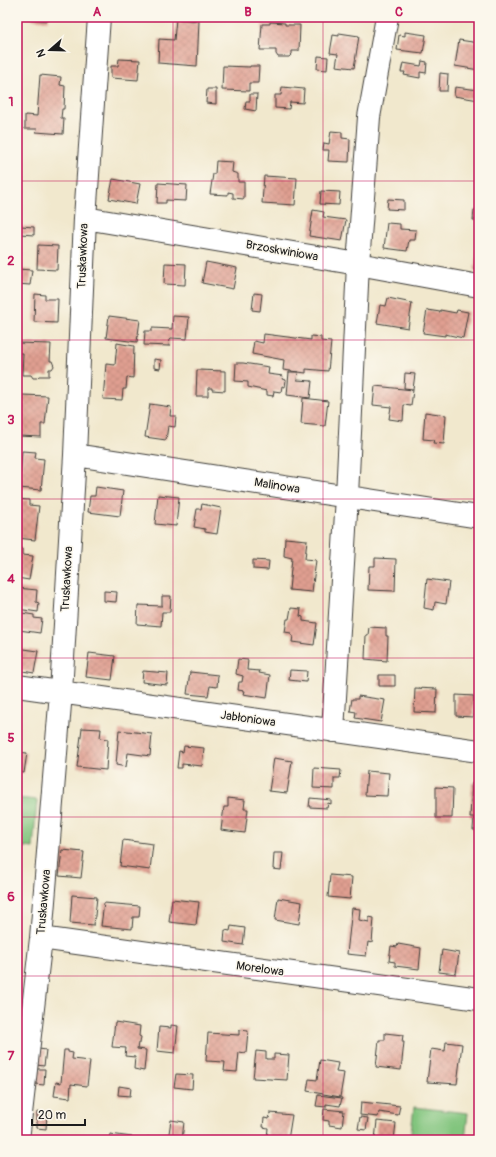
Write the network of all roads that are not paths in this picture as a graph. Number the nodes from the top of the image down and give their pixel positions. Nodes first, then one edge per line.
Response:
1 (99, 17) edge
2 (387, 17) edge
3 (85, 218) junction
4 (358, 264) junction
5 (479, 286) edge
6 (75, 455) junction
7 (347, 496) junction
8 (479, 517) edge
9 (17, 686) edge
10 (61, 692) junction
11 (333, 731) junction
12 (479, 751) edge
13 (41, 938) junction
14 (479, 999) edge
15 (18, 1140) edge

1 - 3 street, Truskawkowa
2 - 4 street
3 - 4 street, Brzoskwiniowa
3 - 6 street, Truskawkowa
4 - 5 street, Brzoskwiniowa
4 - 7 street
6 - 7 street, Malinowa
6 - 10 street, Truskawkowa
7 - 8 street, Malinowa
7 - 11 street
9 - 10 street, Jabłoniowa
10 - 11 street, Jabłoniowa
10 - 13 street, Truskawkowa
11 - 12 street, Jabłoniowa
13 - 14 street, Morelowa
13 - 15 street, Truskawkowa

